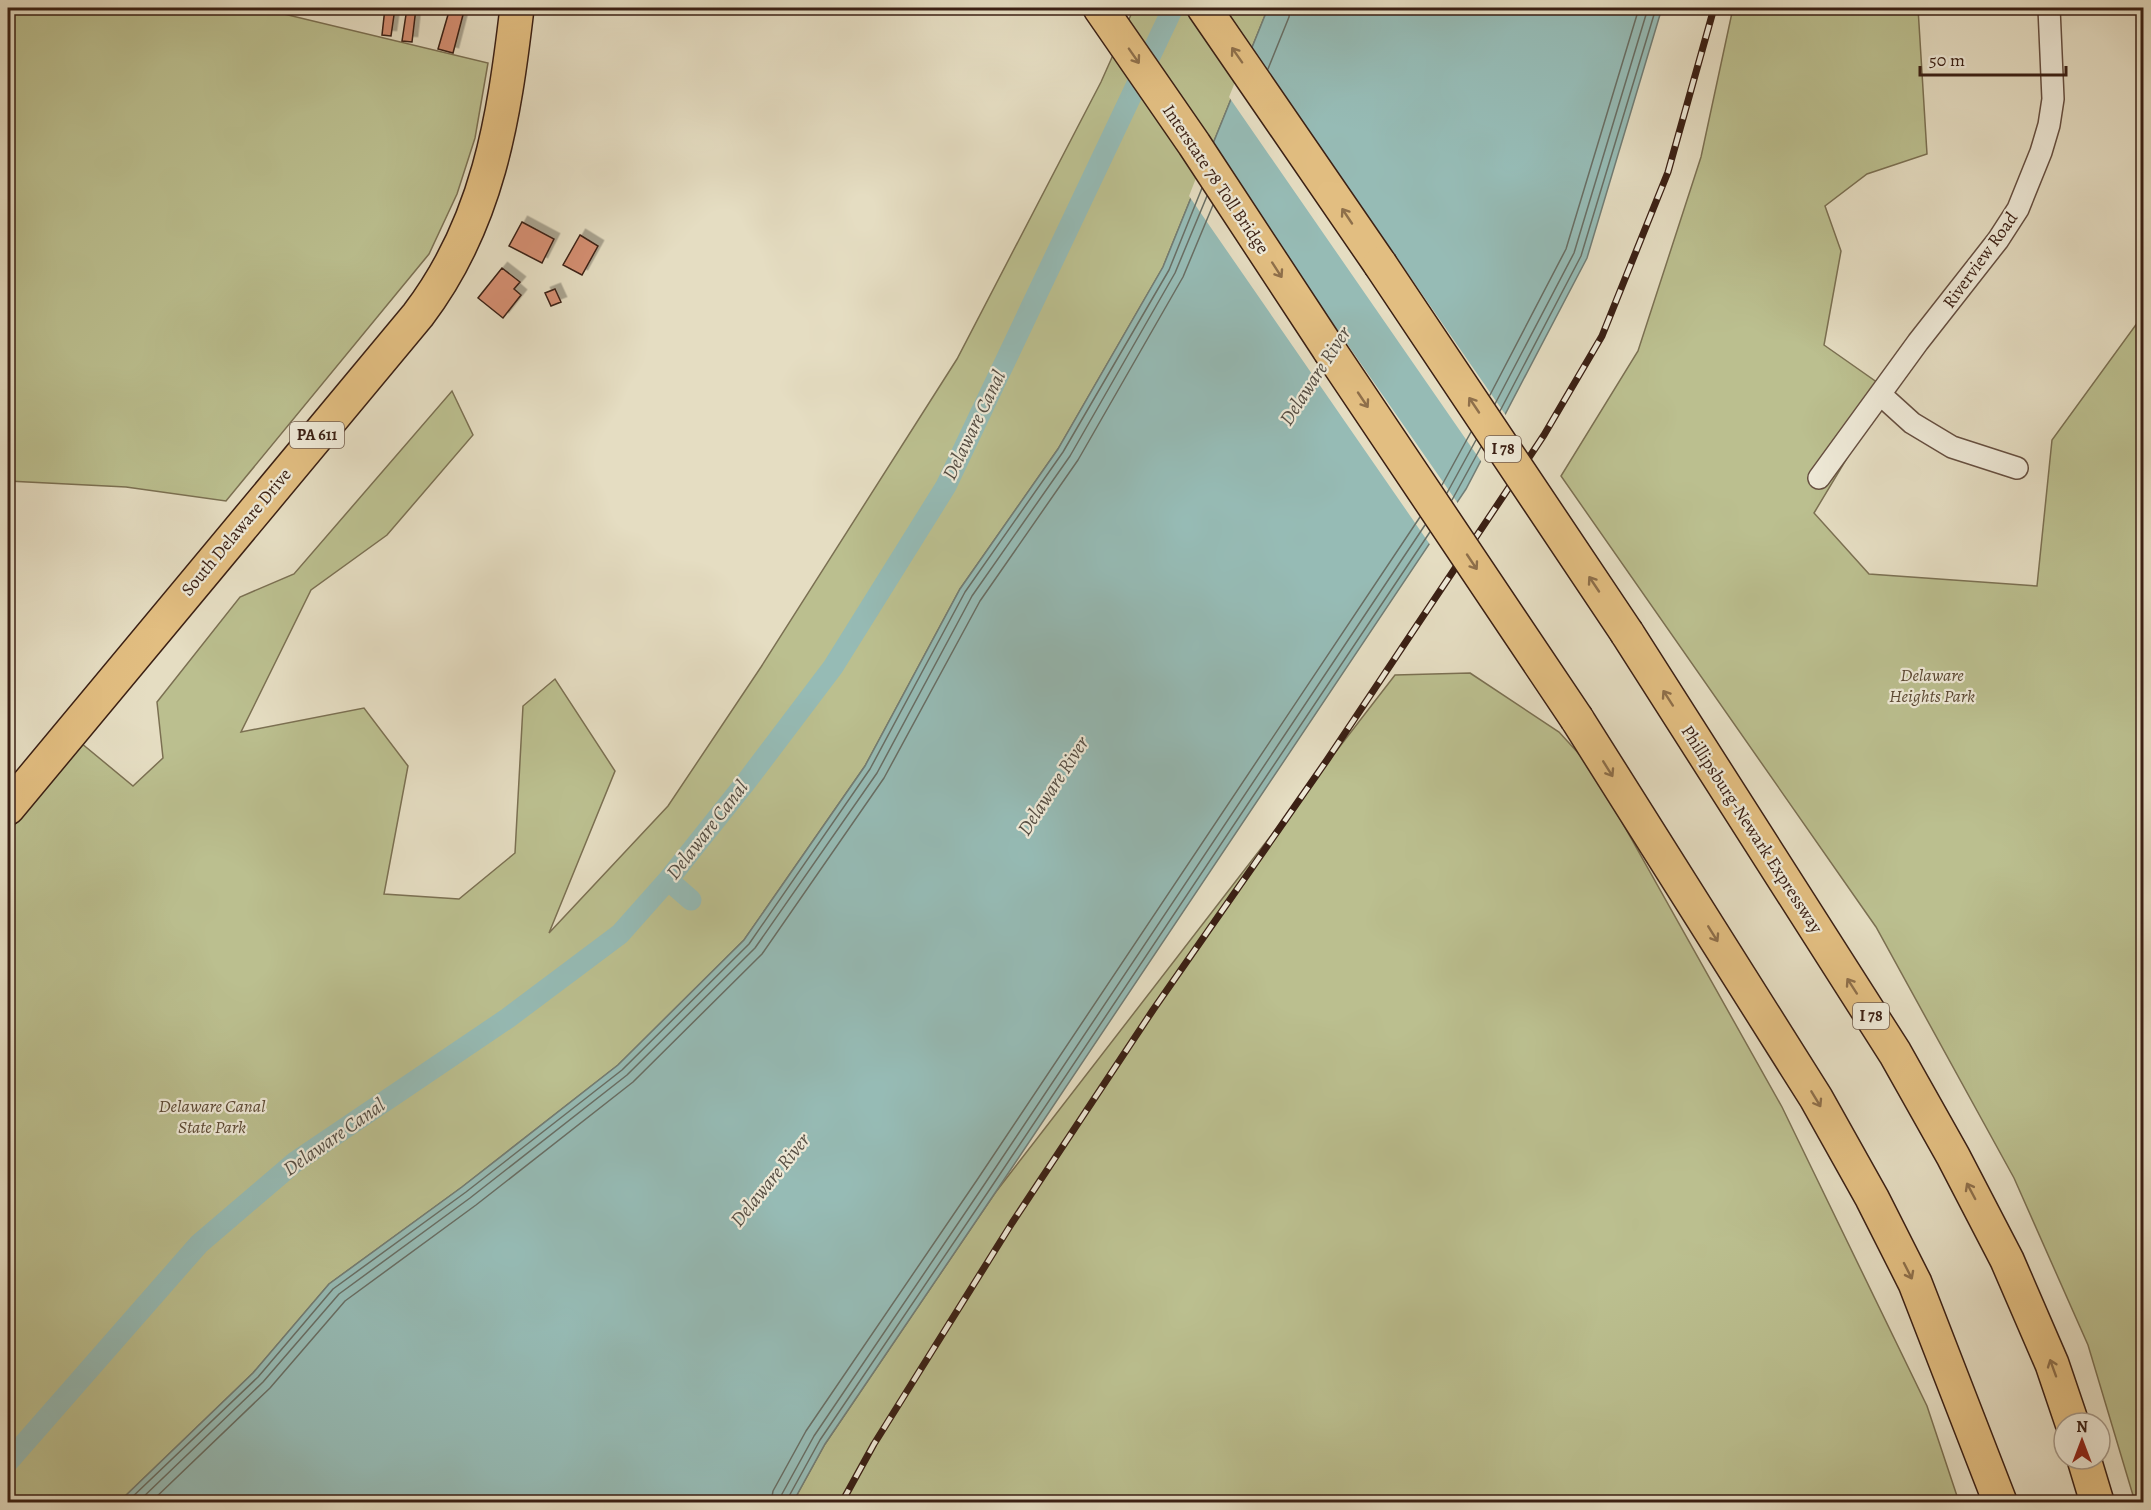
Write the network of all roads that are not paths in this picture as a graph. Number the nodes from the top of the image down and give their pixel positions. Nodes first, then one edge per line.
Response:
1 (517, 8) edge
2 (1100, 8) edge
3 (1204, 8) edge
4 (2049, 8) edge
5 (1880, 394) junction
6 (2017, 468) dead end
7 (1819, 478) dead end
8 (8, 808) edge
9 (2068, 1411) edge
10 (2088, 1471) edge
11 (2000, 1503) edge
12 (2097, 1503) edge

1 - 8 highway, South Delaware Drive / PA 611
2 -> 11 highway, Interstate 78 Toll Bridge, bridge
9 -> 3 highway, Phillipsburg-Newark Expressway / I 78, bridge
4 - 5 street, Riverview Road
5 - 6 street
5 - 7 street, Riverview Road
10 - 12 highway

